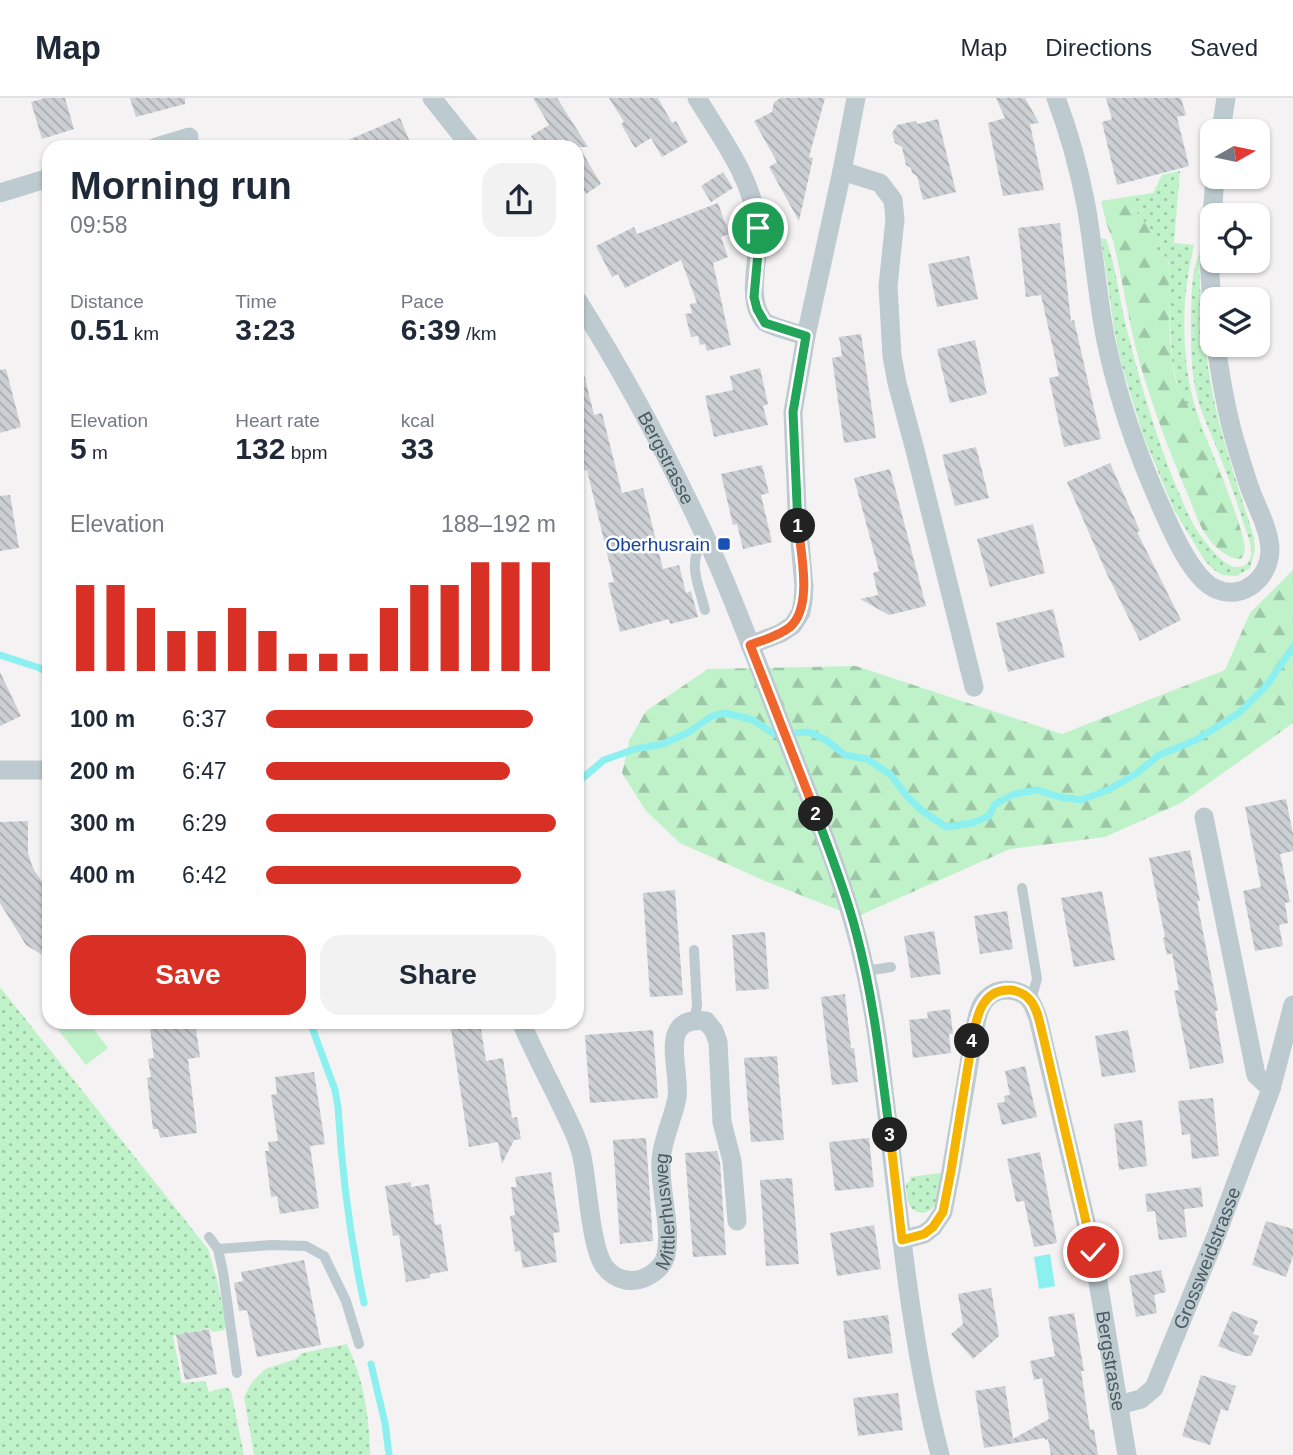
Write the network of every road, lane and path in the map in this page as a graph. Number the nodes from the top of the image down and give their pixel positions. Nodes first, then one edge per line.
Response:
1 (432, 98) edge
2 (697, 98) edge
3 (856, 98) edge
4 (1056, 98) edge
5 (1226, 98) edge
6 (1223, 119) edge
7 (189, 137) dead end
8 (179, 140) edge
9 (465, 140) edge
10 (842, 171) junction
11 (42, 180) edge
12 (0, 193) edge
13 (584, 311) edge
14 (806, 336) junction
15 (1218, 357) edge
16 (705, 537) junction
17 (705, 610) dead end
18 (750, 645) junction
19 (974, 687) dead end
20 (0, 770) edge
21 (42, 770) edge
22 (1204, 817) dead end
23 (1022, 888) dead end
24 (694, 950) dead end
25 (891, 967) dead end
26 (866, 971) junction
27 (1031, 1000) junction
28 (1293, 1005) edge
29 (694, 1019) junction
30 (524, 1029) edge
31 (1271, 1089) junction
32 (737, 1221) dead end
33 (209, 1237) dead end
34 (902, 1240) junction
35 (218, 1249) junction
36 (359, 1344) dead end
37 (237, 1373) dead end
38 (1119, 1405) junction
39 (940, 1455) edge
40 (1127, 1455) edge

1 - 9 street
2 - 14 street
3 - 10 street
4 - 15 street
5 - 6 street
7 - 8 street
10 - 14 street
10 - 19 street
11 - 12 street
13 - 16 street, Bergstrasse
14 - 18 street
16 - 17 lane
16 - 18 street, Bergstrasse
18 - 26 street, Bergstrasse
20 - 21 street
22 - 31 street
23 - 27 lane
24 - 29 lane
25 - 26 lane
26 - 34 street, Bergstrasse
27 - 34 street
27 - 38 street, Bergstrasse
28 - 31 street, Grossweidstrasse
29 - 30 street, Mittlerhusweg
29 - 32 street
31 - 38 street, Grossweidstrasse
33 - 35 lane
34 - 39 street, Bergstrasse
35 - 36 lane
35 - 37 lane
38 - 40 street, Bergstrasse

